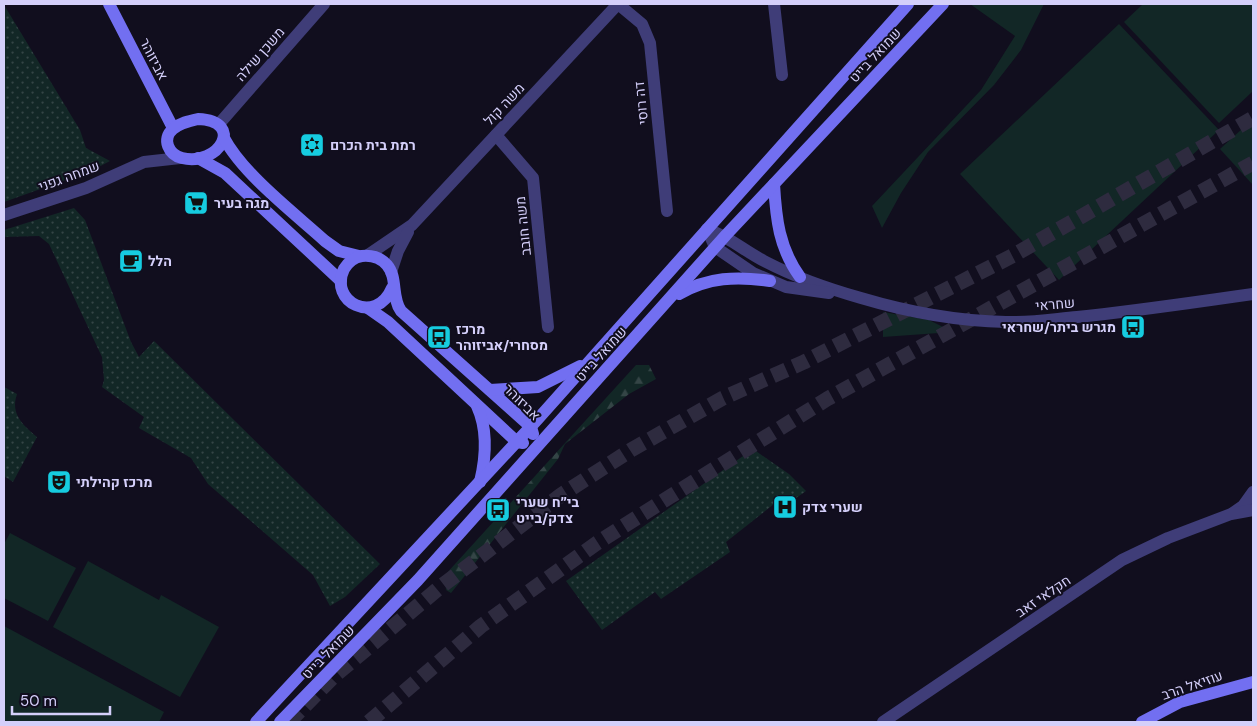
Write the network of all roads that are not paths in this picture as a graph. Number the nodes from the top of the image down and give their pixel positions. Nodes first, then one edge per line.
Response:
1 (109, 4) edge
2 (324, 4) edge
3 (618, 4) edge
4 (774, 4) edge
5 (907, 4) edge
6 (943, 4) edge
7 (782, 75) dead end
8 (219, 124) junction
9 (173, 128) junction
10 (496, 135) junction
11 (224, 138) junction
12 (167, 143) junction
13 (180, 158) junction
14 (198, 158) junction
15 (144, 162) junction
16 (774, 184) junction
17 (667, 211) dead end
18 (4, 216) edge
19 (412, 225) junction
20 (706, 229) junction
21 (726, 235) junction
22 (715, 247) junction
23 (364, 256) junction
24 (391, 272) junction
25 (800, 277) junction
26 (341, 281) junction
27 (770, 281) junction
28 (392, 288) junction
29 (1253, 294) edge
30 (672, 298) junction
31 (860, 298) junction
32 (368, 308) junction
33 (548, 327) dead end
34 (594, 356) junction
35 (490, 390) junction
36 (475, 402) junction
37 (531, 427) junction
38 (517, 442) junction
39 (537, 447) junction
40 (480, 482) junction
41 (1253, 492) edge
42 (1253, 510) edge
43 (1231, 514) junction
44 (1253, 682) edge
45 (276, 701) junction
46 (251, 722) edge
47 (256, 722) edge
48 (280, 722) edge
49 (882, 722) edge
50 (1142, 722) edge

1 - 9 street, אביזוהר
2 - 8 street, משכן שילה
3 - 10 street, משה קול
3 - 17 street, דה רוסי
4 - 7 street
5 - 20 street, שמואל בייט
6 - 16 street, שמואל בייט
8 - 9 street
8 - 11 street
9 - 12 street
10 - 19 street, משה קול
10 - 33 street, משה חובב
11 - 14 street
11 - 23 street
12 - 13 street
12 - 15 street, שמחה גפני
13 - 14 street
13 - 15 street, שמחה גפני
14 - 26 street
15 - 18 street, שמחה גפני
16 - 21 street, שמואל בייט
16 - 25 street
19 - 23 street, משה קול
19 - 24 street, משה קול
20 - 21 street, שחראי
20 - 22 street, שחראי
20 - 34 street, שמואל בייט
21 - 22 street, שמואל בייט
21 - 25 street, שחראי
22 - 27 street, שחראי
22 - 30 street, שמואל בייט
23 - 24 street
23 - 26 street
24 - 28 street, אביזוהר
25 - 31 street, שחראי
26 - 32 street
27 - 30 street
27 - 31 street, שחראי
28 - 32 street
28 - 35 street, אביזוהר
29 - 31 street, שחראי
30 - 39 street, שמואל בייט
32 - 36 street
34 - 35 street
34 - 37 street, שמואל בייט
35 - 37 street, אביזוהר
36 - 38 street
36 - 40 street
37 - 38 street, שמואל בייט
37 - 39 street, אביזוהר
38 - 39 street
38 - 40 street, שמואל בייט
39 - 48 street, שמואל בייט
40 - 45 street, שמואל בייט
41 - 43 street
42 - 43 street
43 - 49 street, חקלאי זאב
44 - 50 street, עוזיאל הרב
45 - 46 street
45 - 47 street, שמואל בייט

